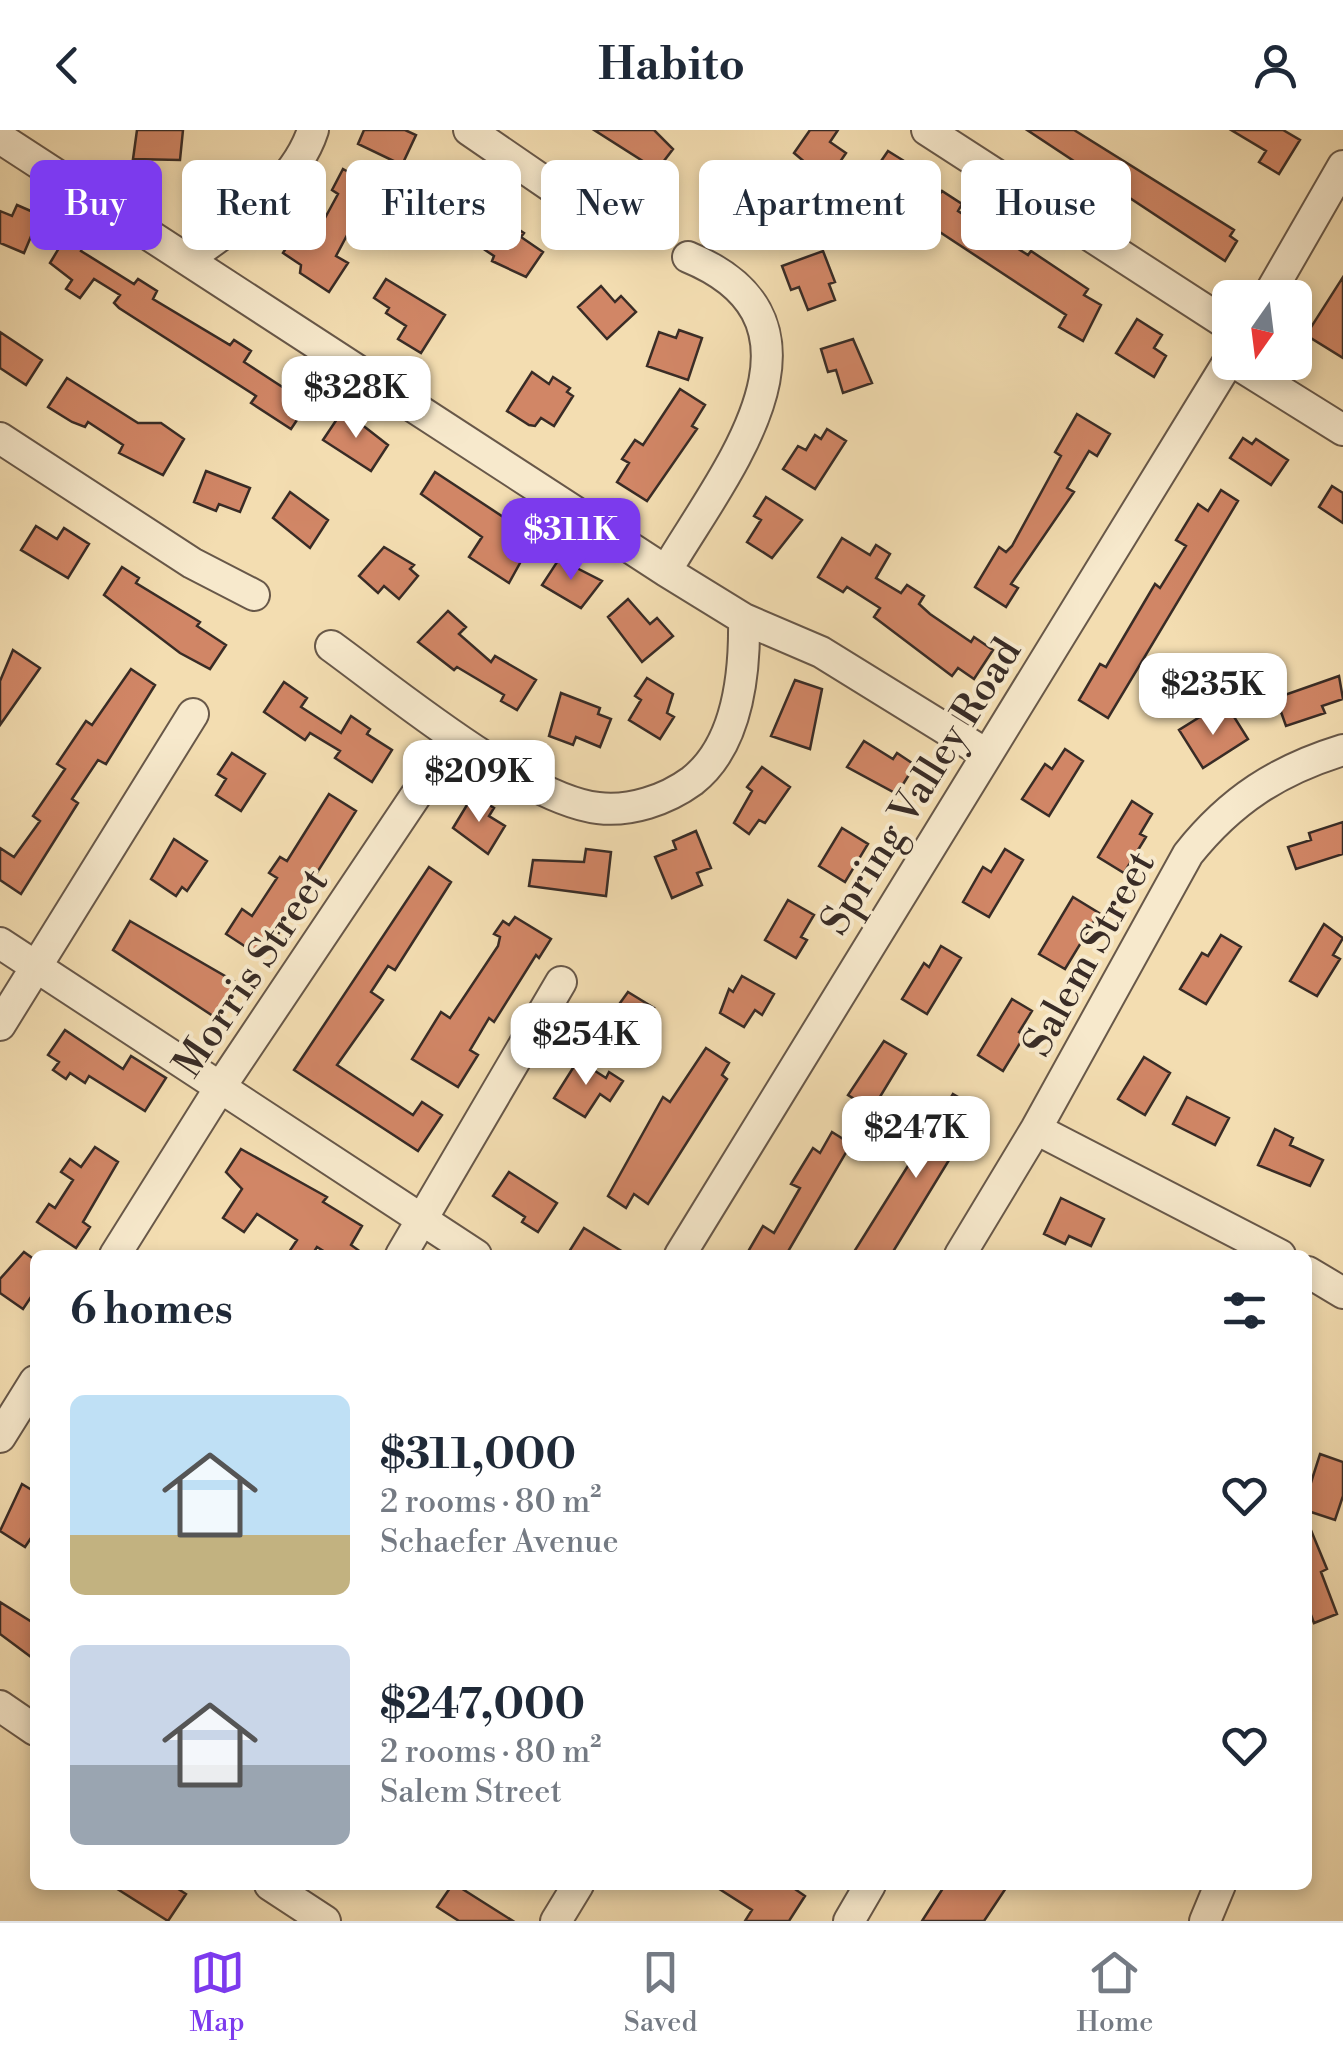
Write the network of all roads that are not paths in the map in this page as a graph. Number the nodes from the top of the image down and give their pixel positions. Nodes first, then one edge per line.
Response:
1 (313, 130) edge
2 (469, 130) edge
3 (926, 130) edge
4 (0, 138) edge
5 (1343, 166) edge
6 (541, 179) edge
7 (189, 258) junction
8 (688, 258) dead end
9 (1278, 280) edge
10 (1212, 314) edge
11 (1219, 380) edge
12 (1263, 380) edge
13 (1343, 430) edge
14 (0, 438) edge
15 (666, 571) junction
16 (254, 595) dead end
17 (744, 619) junction
18 (331, 646) dead end
19 (193, 714) dead end
20 (455, 737) junction
21 (1343, 750) edge
22 (986, 754) junction
23 (0, 943) edge
24 (38, 968) junction
25 (561, 982) dead end
26 (0, 1025) edge
27 (221, 1086) junction
28 (1036, 1129) junction
29 (423, 1221) junction
30 (117, 1250) edge
31 (404, 1250) edge
32 (468, 1250) edge
33 (683, 1250) edge
34 (963, 1250) edge
35 (1270, 1250) edge
36 (1312, 1275) edge
37 (1343, 1294) edge
38 (30, 1390) edge
39 (0, 1437) edge
40 (0, 1706) edge
41 (30, 1727) edge
42 (575, 1890) edge
43 (867, 1890) edge
44 (1218, 1890) edge
45 (296, 1903) edge
46 (325, 1921) edge
47 (556, 1921) edge
48 (849, 1921) edge
49 (1205, 1921) edge

1 - 7 street
2 - 6 street
3 - 10 street
4 - 7 street
5 - 9 street
7 - 15 street
8 - 15 street
11 - 22 street, Spring Valley Road
12 - 13 street
14 - 16 street
15 - 17 street
17 - 20 street
17 - 22 street
18 - 20 street
19 - 24 street
20 - 27 street, Morris Street
21 - 28 street, Salem Street
22 - 33 street, Spring Valley Road
23 - 24 street
24 - 26 street
24 - 27 street
25 - 29 street
27 - 29 street
27 - 30 street, Morris Street
28 - 34 street, Salem Street
28 - 35 street
29 - 31 street
29 - 32 street
36 - 37 street
38 - 39 street
40 - 41 street
42 - 47 street
43 - 48 street
44 - 49 street
45 - 46 street

